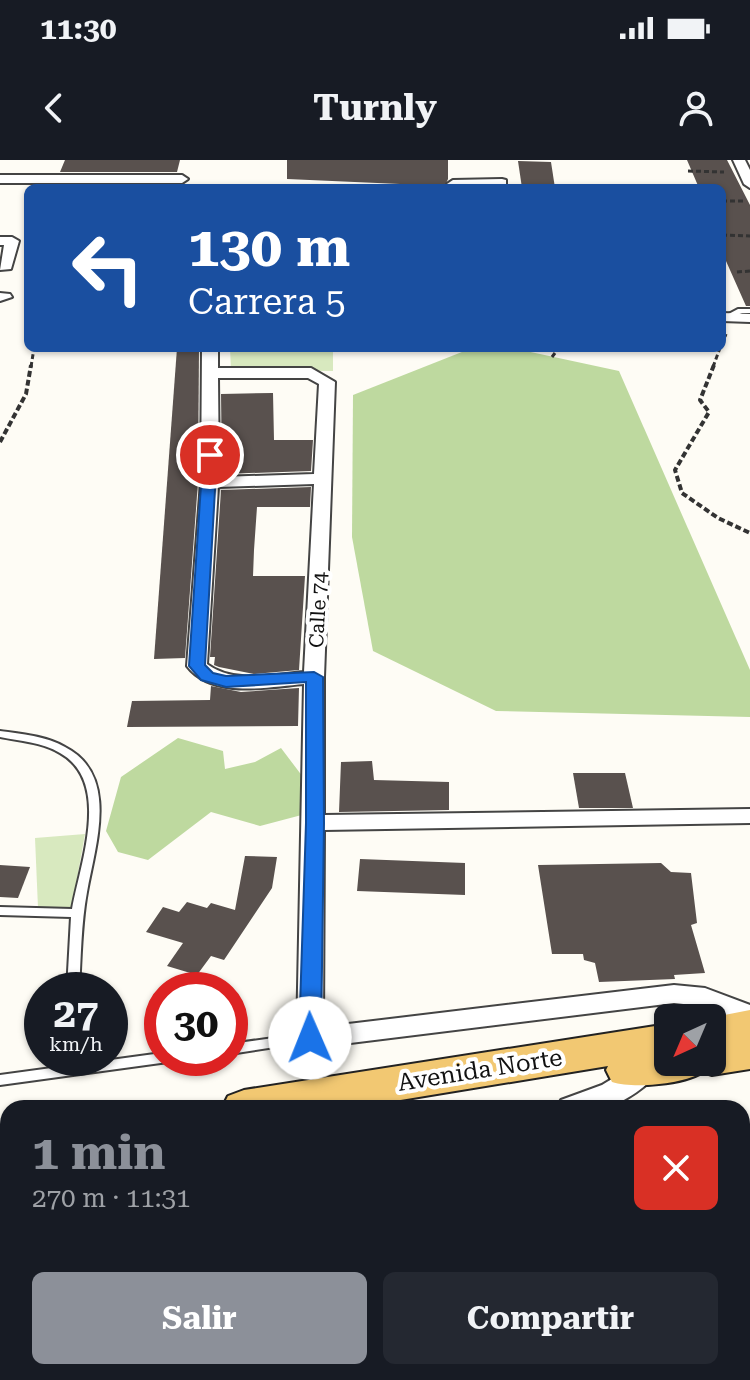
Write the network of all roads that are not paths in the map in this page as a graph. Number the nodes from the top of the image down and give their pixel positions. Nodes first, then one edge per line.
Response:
1 (0, 179) edge
2 (182, 179) edge
3 (502, 181) edge
4 (453, 184) dead end
5 (0, 241) edge
6 (0, 266) edge
7 (750, 311) edge
8 (726, 317) edge
9 (726, 317) edge
10 (750, 318) edge
11 (210, 352) edge
12 (211, 373) junction
13 (325, 479) junction
14 (210, 482) junction
15 (314, 677) junction
16 (0, 734) edge
17 (750, 816) edge
18 (315, 823) junction
19 (0, 911) edge
20 (78, 913) junction
21 (74, 972) edge
22 (750, 1015) edge
23 (750, 1026) edge
24 (726, 1030) edge
25 (310, 1038) junction
26 (248, 1047) edge
27 (750, 1053) edge
28 (726, 1056) edge
29 (654, 1058) edge
30 (654, 1058) edge
31 (654, 1066) edge
32 (24, 1074) edge
33 (0, 1080) edge
34 (309, 1100) edge
35 (436, 1100) edge
36 (599, 1100) edge

1 - 2 street
3 - 4 street
5 - 6 street
7 - 8 lane
9 - 10 street
11 - 12 street
12 - 13 street, Calle 74
12 - 14 street
13 - 14 street
13 - 15 street, Calle 74
14 - 15 street
15 - 18 street, Calle 74
16 - 20 lane
17 - 18 street
18 - 25 street, Calle 74
19 - 20 lane
20 - 21 lane
22 - 25 street
23 - 24 main road
25 - 26 lane
27 - 28 main road
29 - 34 main road, Avenida Norte
30 - 35 main road, Avenida Norte
31 - 36 street
32 - 33 lane

